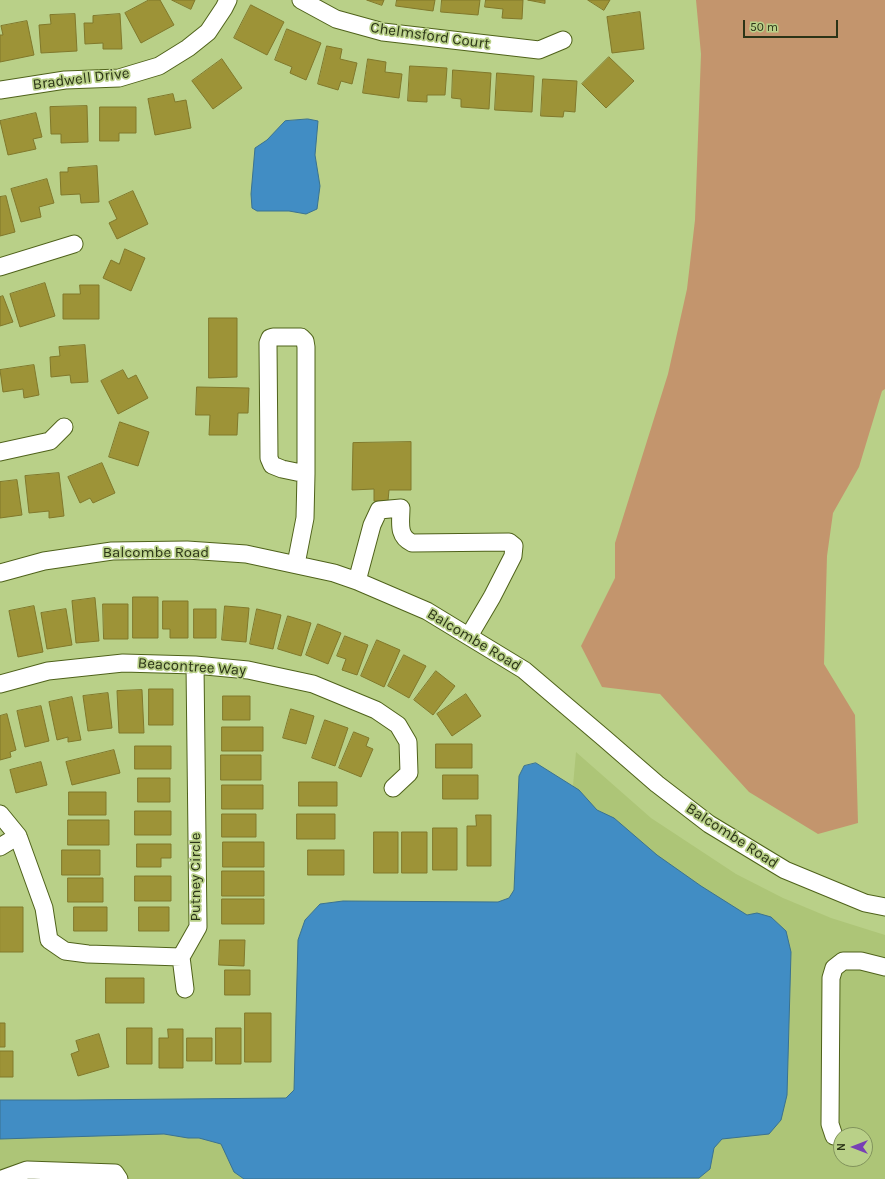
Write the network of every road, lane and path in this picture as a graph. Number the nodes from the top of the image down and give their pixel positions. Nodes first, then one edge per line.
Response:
1 (228, 0) edge
2 (301, 0) edge
3 (563, 40) dead end
4 (0, 90) edge
5 (74, 244) dead end
6 (0, 267) edge
7 (64, 427) dead end
8 (0, 452) edge
9 (306, 474) junction
10 (296, 564) junction
11 (0, 573) edge
12 (357, 581) junction
13 (469, 636) junction
14 (195, 664) junction
15 (0, 684) edge
16 (393, 788) dead end
17 (0, 814) edge
18 (18, 836) junction
19 (0, 847) edge
20 (885, 908) edge
21 (181, 957) junction
22 (885, 967) edge
23 (186, 989) dead end
24 (833, 1133) edge
25 (2, 1179) edge
26 (119, 1179) edge

1 - 4 street, Bradwell Drive
2 - 3 street, Chelmsford Court
5 - 6 street
7 - 8 street
9 - 9 street
9 - 10 street
10 - 11 street, Balcombe Road
10 - 12 street, Balcombe Road
12 - 13 street, Balcombe Road
12 - 13 street
13 - 20 street, Balcombe Road
14 - 15 street, Beacontree Way
14 - 16 street, Beacontree Way
14 - 21 street, Putney Circle
17 - 18 street
18 - 19 street
18 - 21 street
21 - 23 street
22 - 24 street
25 - 26 street

